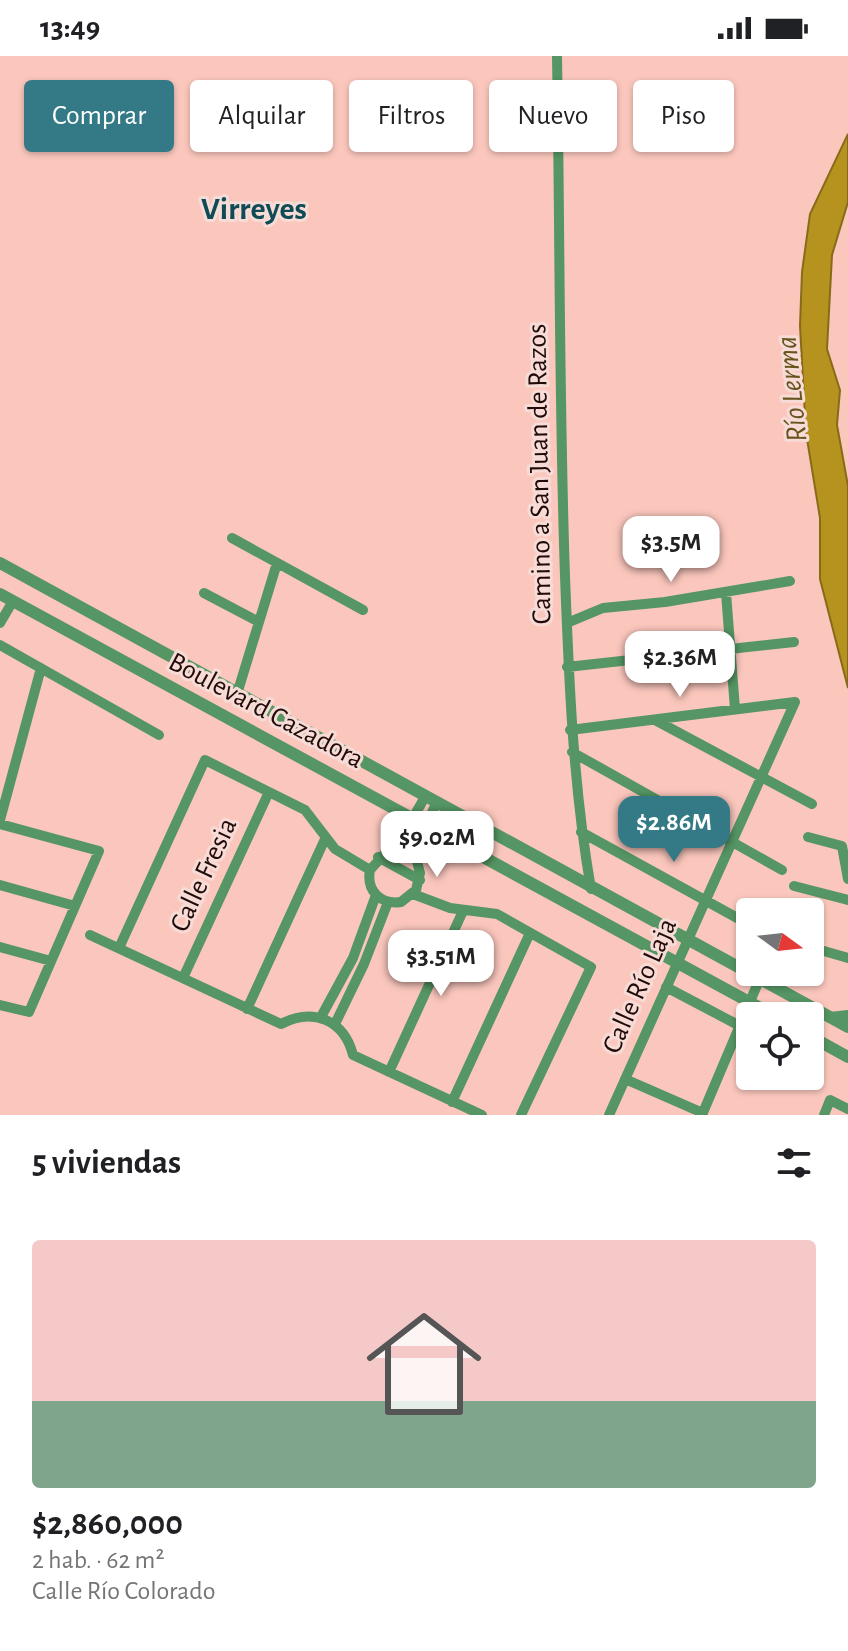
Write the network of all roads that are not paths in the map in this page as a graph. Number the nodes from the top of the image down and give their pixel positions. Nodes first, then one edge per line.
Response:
1 (557, 56) edge
2 (232, 538) dead end
3 (0, 563) edge
4 (277, 563) junction
5 (790, 581) dead end
6 (204, 593) dead end
7 (726, 593) junction
8 (0, 594) edge
9 (13, 601) junction
10 (363, 610) dead end
11 (259, 622) junction
12 (0, 623) edge
13 (567, 623) junction
14 (794, 642) dead end
15 (0, 645) edge
16 (730, 649) junction
17 (567, 667) junction
18 (41, 668) junction
19 (237, 694) junction
20 (735, 709) junction
21 (653, 719) junction
22 (570, 730) junction
23 (159, 735) dead end
24 (572, 752) junction
25 (761, 777) junction
26 (269, 792) junction
27 (430, 801) junction
28 (812, 804) dead end
29 (419, 821) junction
30 (0, 822) edge
31 (581, 832) junction
32 (808, 837) dead end
33 (325, 839) junction
34 (731, 842) junction
35 (378, 857) junction
36 (370, 870) junction
37 (782, 870) dead end
38 (848, 879) edge
39 (420, 880) junction
40 (0, 885) edge
41 (794, 886) dead end
42 (591, 889) junction
43 (413, 894) junction
44 (376, 895) junction
45 (705, 900) junction
46 (848, 900) edge
47 (388, 902) junction
48 (75, 906) junction
49 (463, 911) junction
50 (736, 917) edge
51 (530, 933) junction
52 (90, 935) dead end
53 (688, 939) junction
54 (0, 947) edge
55 (119, 948) junction
56 (824, 951) edge
57 (848, 958) edge
58 (51, 961) junction
59 (678, 962) junction
60 (736, 965) edge
61 (183, 978) junction
62 (757, 986) edge
63 (774, 986) edge
64 (666, 987) junction
65 (750, 1002) joint
66 (0, 1005) edge
67 (247, 1009) junction
68 (848, 1015) edge
69 (321, 1017) junction
70 (830, 1017) junction
71 (335, 1024) junction
72 (736, 1024) edge
73 (848, 1027) edge
74 (736, 1036) edge
75 (824, 1044) edge
76 (848, 1057) edge
77 (389, 1072) junction
78 (625, 1079) junction
79 (452, 1102) junction
80 (848, 1109) edge
81 (703, 1114) edge
82 (482, 1115) edge
83 (521, 1115) edge
84 (609, 1115) edge
85 (824, 1115) edge

1 - 13 street, Camino a San Juan de Razos
2 - 4 street
3 - 19 street, Boulevard Cazadora
4 - 10 street
4 - 11 street
5 - 7 street
6 - 11 street
7 - 13 street
7 - 16 street
8 - 9 street, Boulevard Cazadora
9 - 12 street
9 - 29 street, Boulevard Cazadora
11 - 19 street
13 - 17 street, Camino a San Juan de Razos
14 - 16 street
15 - 18 street
16 - 17 street
16 - 20 street
17 - 22 street, Camino a San Juan de Razos
18 - 23 street
18 - 30 street
19 - 27 street, Boulevard Cazadora
20 - 21 street
20 - 25 street, Calle Río Laja
21 - 22 street
21 - 25 street
22 - 24 street, Camino a San Juan de Razos
24 - 31 street, Camino a San Juan de Razos
24 - 34 street
25 - 28 street
25 - 34 street, Calle Río Laja
26 - 33 street
26 - 55 street
26 - 61 street, Calle Fresia
27 - 29 street
27 - 42 street, Boulevard Cazadora
29 - 35 street
29 - 39 street
29 - 59 street, Boulevard Cazadora
30 - 48 street
31 - 42 street, Camino a San Juan de Razos
31 - 45 street
32 - 38 street
33 - 36 street
33 - 67 street
34 - 37 street
34 - 45 street, Calle Río Laja
35 - 36 street
35 - 39 street
36 - 44 street
39 - 43 street
40 - 48 street
41 - 46 street
42 - 53 street, Boulevard Cazadora
43 - 47 street
43 - 49 street
44 - 47 street
44 - 69 street
45 - 50 street
45 - 53 street, Calle Río Laja
47 - 71 street
48 - 58 street
49 - 51 street
49 - 77 street
51 - 79 street
51 - 83 street
52 - 55 street
53 - 59 street, Calle Río Laja
53 - 60 street, Boulevard Cazadora
54 - 58 street
55 - 61 street
56 - 57 street
58 - 66 street
59 - 64 street, Calle Río Laja
59 - 65 street, Boulevard Cazadora
61 - 67 street
62 - 65 street
63 - 70 street, Boulevard Cazadora
64 - 72 street
64 - 78 street, Calle Río Laja
67 - 69 street
68 - 70 street
69 - 71 street
70 - 73 street, Boulevard Cazadora
71 - 77 street
74 - 81 street
75 - 76 street
77 - 79 street
78 - 81 street
78 - 84 street, Calle Río Laja
79 - 82 street
80 - 85 street

